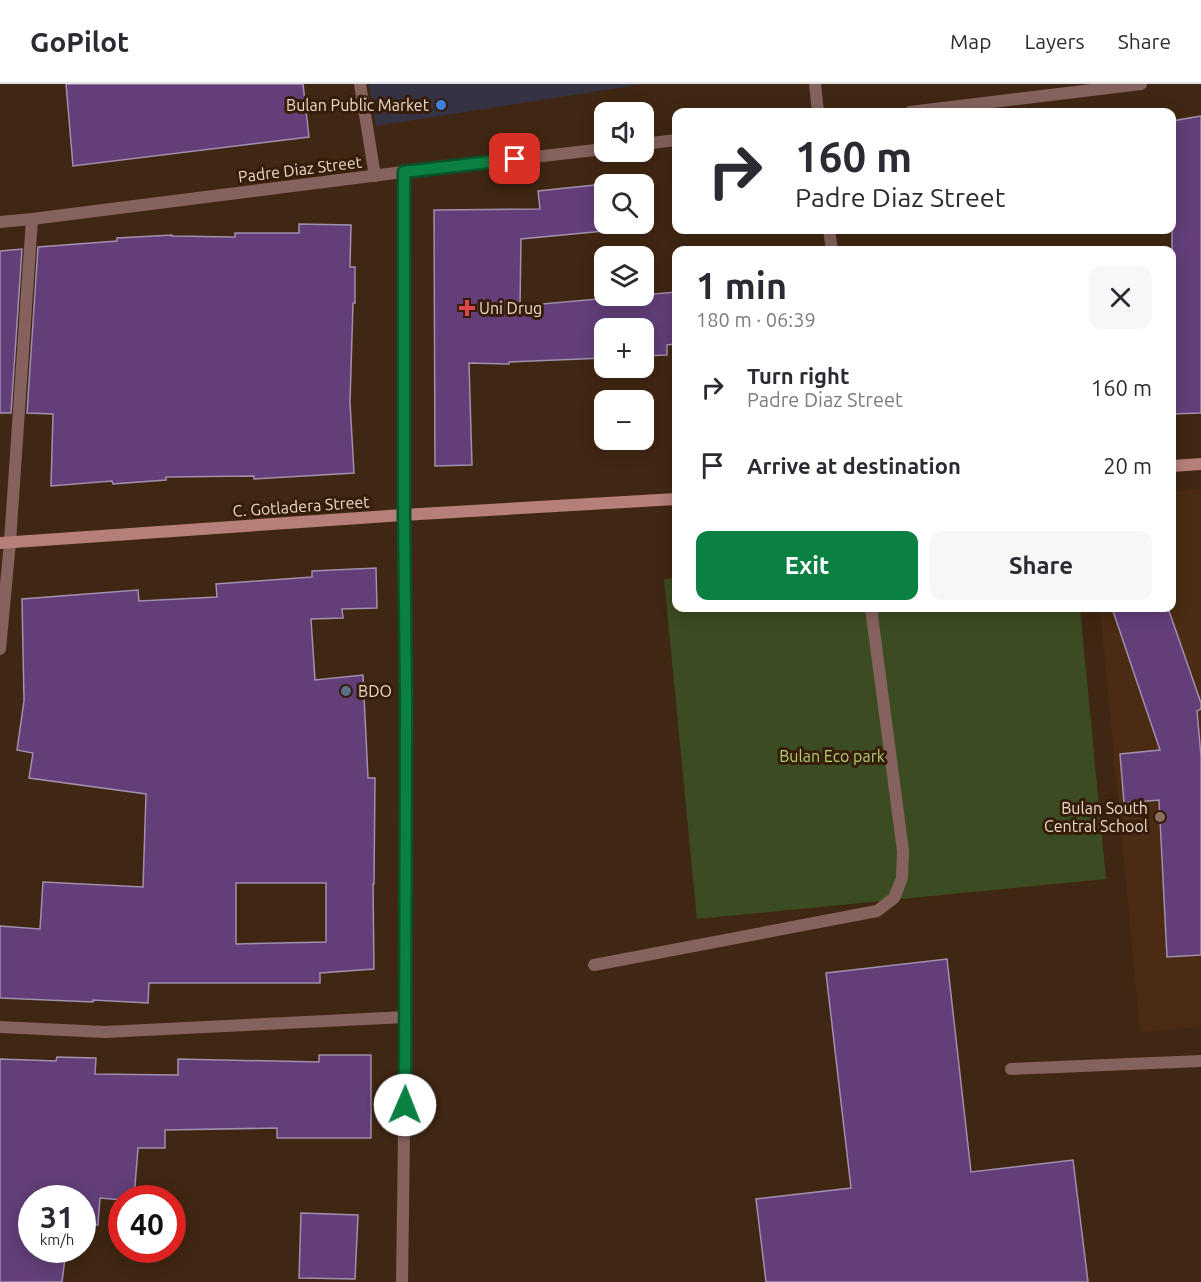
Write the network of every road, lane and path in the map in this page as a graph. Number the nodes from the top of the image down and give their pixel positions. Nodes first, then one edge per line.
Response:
1 (360, 84) edge
2 (815, 84) edge
3 (1141, 84) edge
4 (818, 108) edge
5 (943, 108) edge
6 (672, 140) edge
7 (654, 143) edge
8 (594, 150) edge
9 (404, 172) junction
10 (375, 176) junction
11 (32, 219) junction
12 (0, 222) edge
13 (1201, 464) edge
14 (1176, 466) edge
15 (672, 499) edge
16 (404, 515) junction
17 (5, 543) edge
18 (872, 612) edge
19 (0, 649) edge
20 (594, 965) dead end
21 (406, 1017) junction
22 (0, 1027) edge
23 (1201, 1061) edge
24 (1011, 1069) dead end
25 (402, 1282) edge

1 - 10 street
2 - 4 street
3 - 5 street
6 - 7 street
8 - 9 street, Padre Diaz Street
9 - 10 street, Padre Diaz Street
9 - 16 street
10 - 11 street, Padre Diaz Street
11 - 12 street, Padre Diaz Street
11 - 17 street
13 - 14 main road
15 - 16 main road, C. Gotladera Street
16 - 17 main road, C. Gotladera Street
16 - 21 street
17 - 19 street
18 - 20 street
21 - 22 street
21 - 25 street
23 - 24 street

